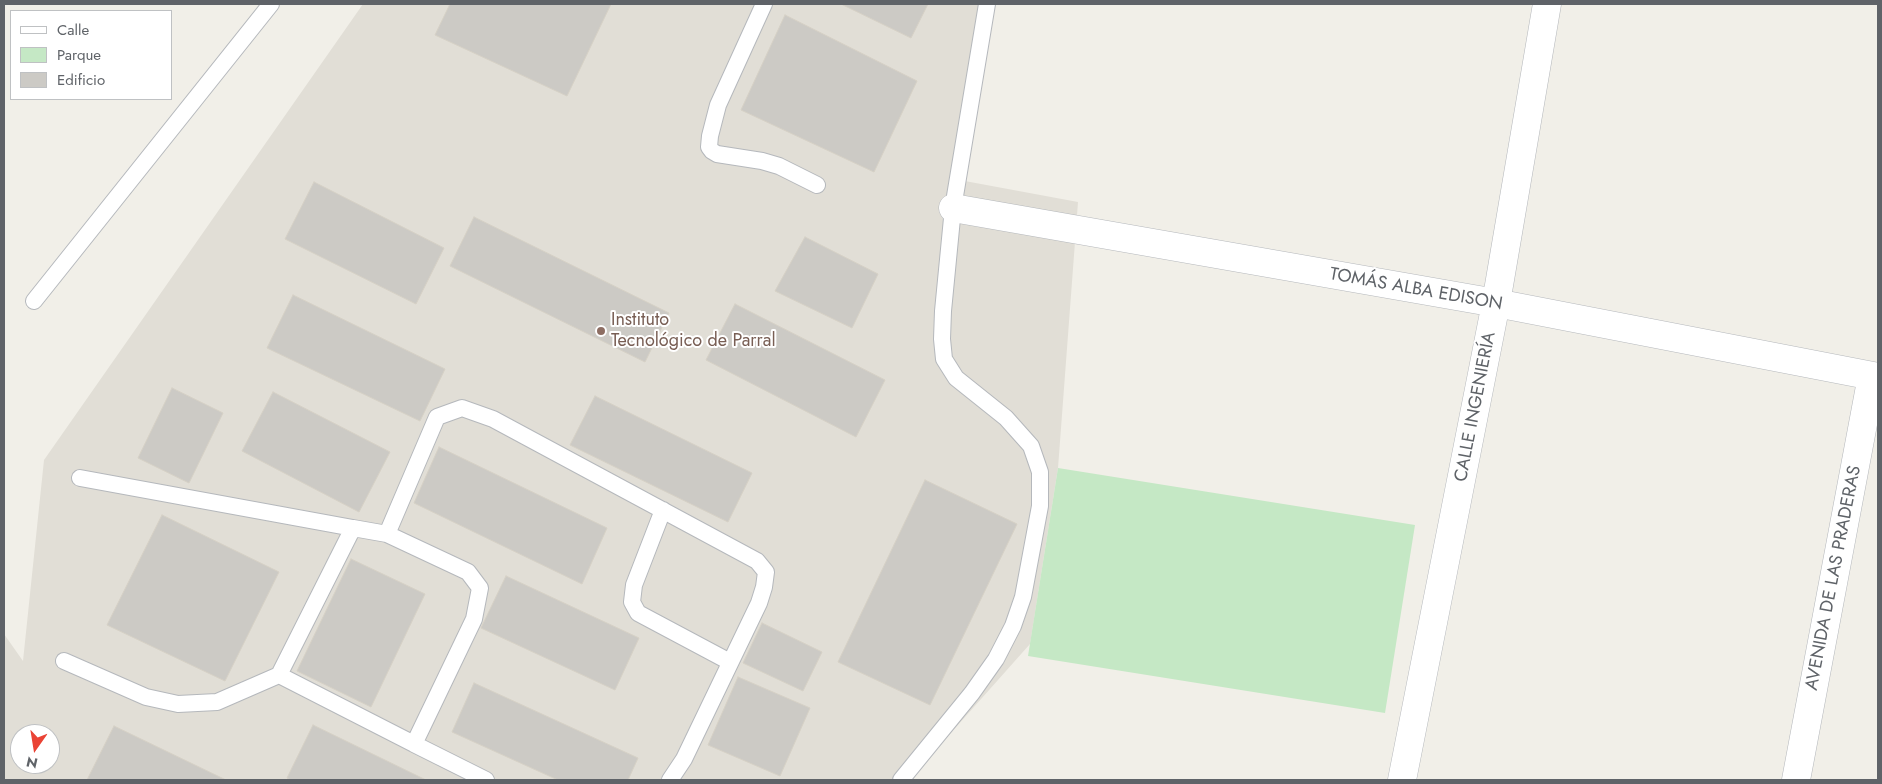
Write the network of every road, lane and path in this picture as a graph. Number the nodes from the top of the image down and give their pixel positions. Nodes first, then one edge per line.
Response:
1 (271, 4) edge
2 (764, 4) edge
3 (987, 4) edge
4 (1547, 4) edge
5 (817, 185) dead end
6 (953, 208) junction
7 (34, 301) dead end
8 (1496, 303) junction
9 (1875, 376) edge
10 (80, 478) dead end
11 (663, 510) junction
12 (353, 528) junction
13 (387, 534) junction
14 (64, 661) dead end
15 (730, 662) junction
16 (279, 675) junction
17 (414, 744) junction
18 (486, 780) edge
19 (670, 780) edge
20 (901, 780) edge
21 (1402, 780) edge
22 (1796, 780) edge

1 - 7 lane
2 - 5 lane
3 - 6 lane
4 - 8 street, CALLE INGENIERÍA
6 - 8 street, TOMÁS ALBA EDISON
6 - 20 lane
8 - 9 street, TOMÁS ALBA EDISON
8 - 21 street, CALLE INGENIERÍA
9 - 22 street, AVENIDA DE LAS PRADERAS
10 - 12 lane
11 - 13 lane
11 - 15 lane
11 - 15 lane
12 - 13 lane
12 - 16 lane
13 - 17 lane
14 - 16 lane
15 - 19 lane
16 - 17 lane
17 - 18 lane

